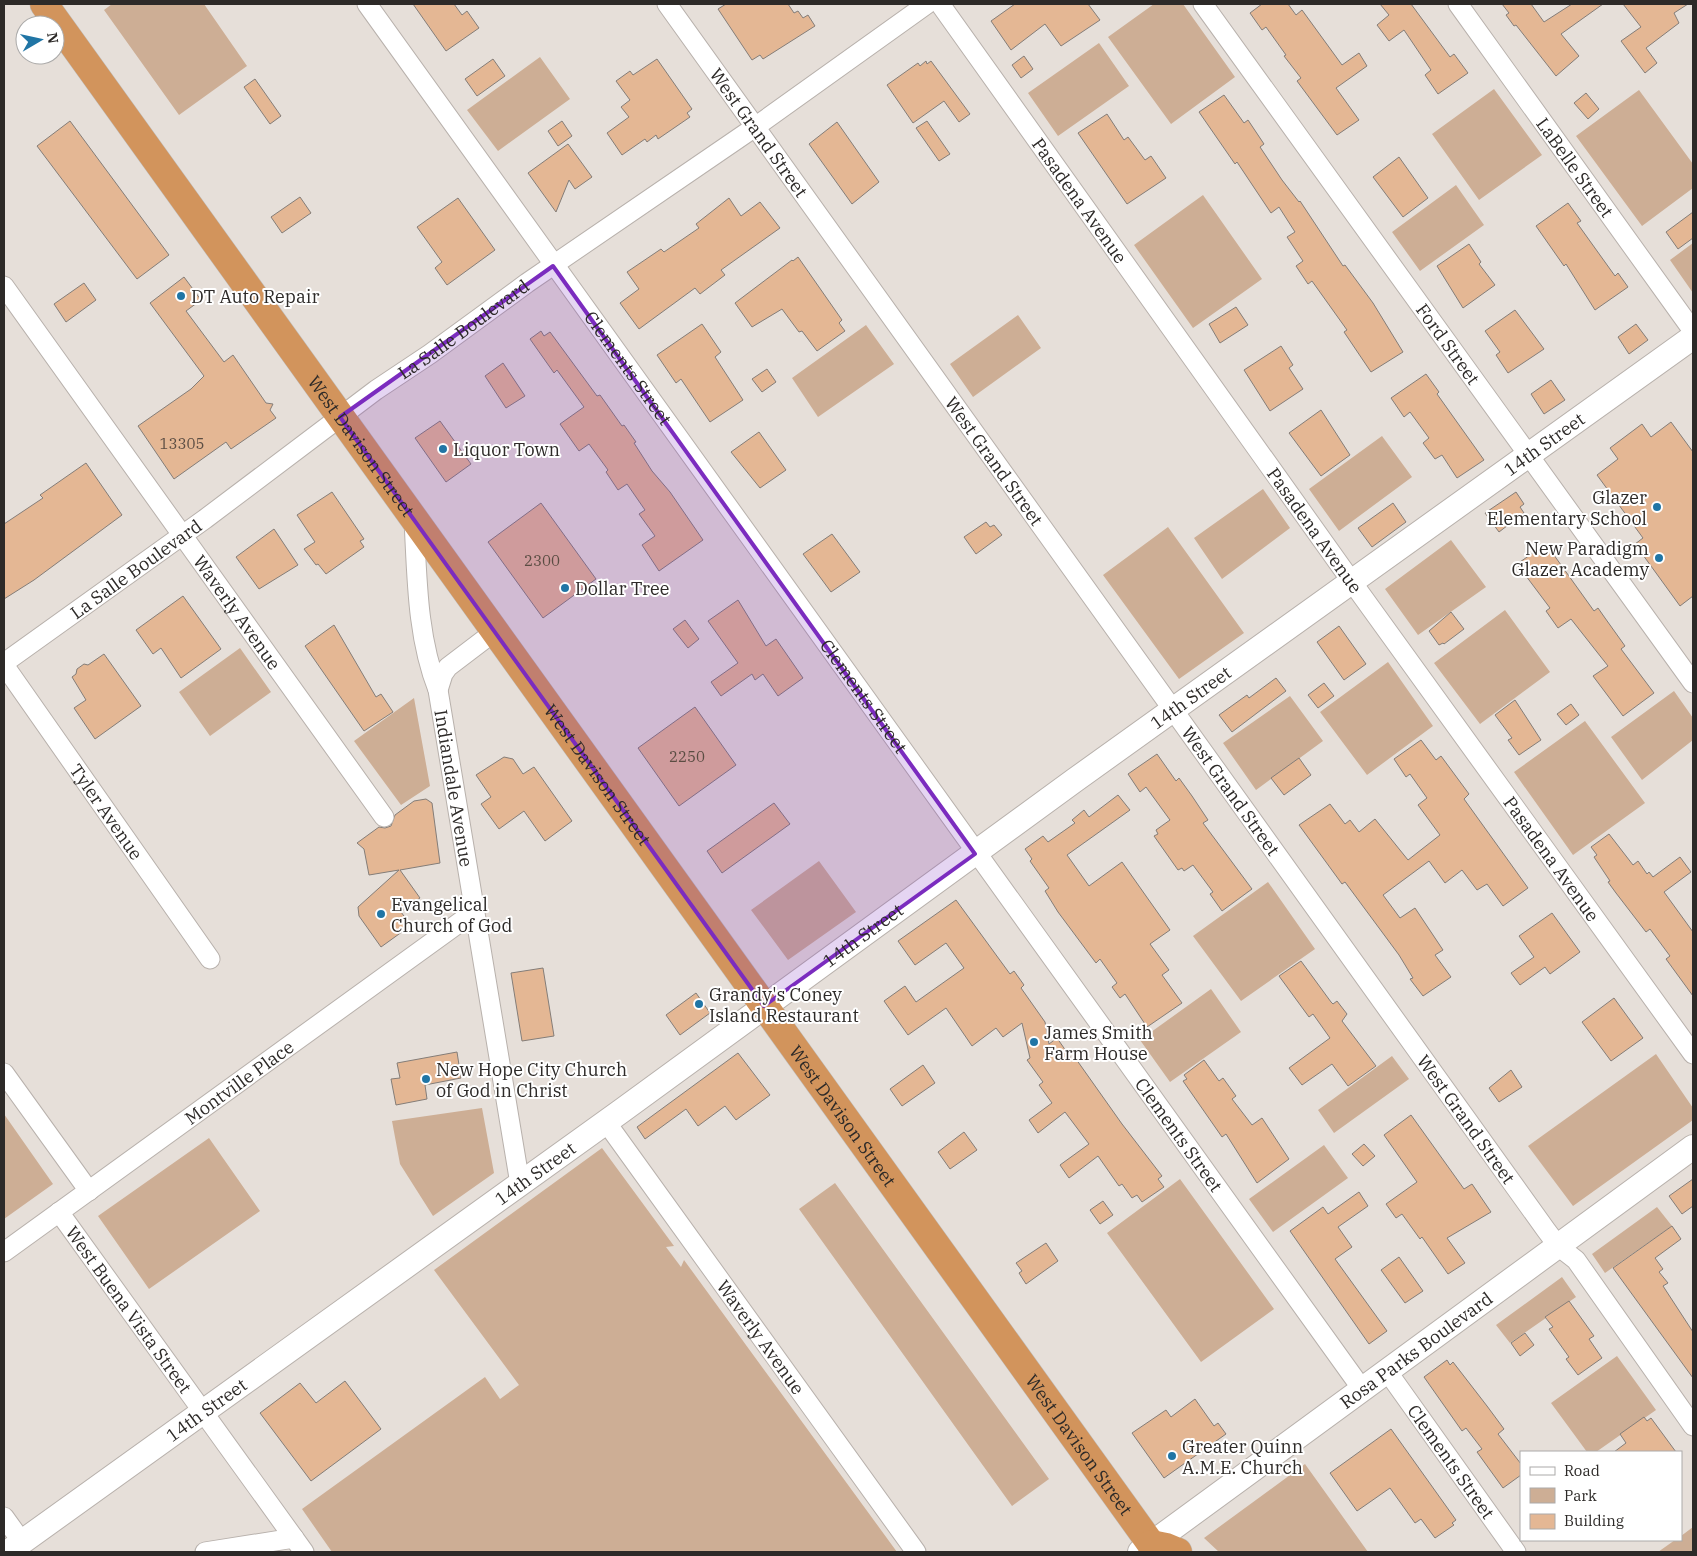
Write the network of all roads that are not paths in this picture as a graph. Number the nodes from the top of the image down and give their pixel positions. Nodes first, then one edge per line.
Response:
1 (44, 4) edge
2 (367, 4) edge
3 (667, 4) edge
4 (927, 4) edge
5 (940, 4) edge
6 (1203, 4) edge
7 (1458, 4) edge
8 (755, 127) junction
9 (553, 266) junction
10 (4, 286) edge
11 (1693, 331) edge
12 (1693, 337) edge
13 (340, 417) junction
14 (1528, 454) junction
15 (414, 520) junction
16 (182, 536) junction
17 (1352, 582) junction
18 (494, 632) junction
19 (4, 664) edge
20 (1693, 683) edge
21 (438, 690) junction
22 (1174, 710) junction
23 (384, 817) dead end
24 (975, 854) junction
25 (474, 912) junction
26 (210, 958) dead end
27 (764, 1006) junction
28 (1693, 1054) edge
29 (4, 1073) edge
30 (606, 1122) junction
31 (1693, 1147) edge
32 (520, 1184) junction
33 (89, 1191) junction
34 (59, 1212) junction
35 (1558, 1246) junction
36 (4, 1252) edge
37 (1387, 1371) junction
38 (1362, 1389) junction
39 (205, 1412) junction
40 (1693, 1426) edge
41 (4, 1517) edge
42 (299, 1545) edge
43 (20, 1549) edge
44 (1148, 1550) edge
45 (205, 1552) edge
46 (916, 1552) edge
47 (1178, 1552) edge
48 (1516, 1552) edge

1 - 13 highway, West Davison Street
2 - 9 street, Clements Street
3 - 8 street, West Grand Street
4 - 8 street, La Salle Boulevard
5 - 17 street, Pasadena Avenue
6 - 14 street, Ford Street
7 - 11 street, LaBelle Street
8 - 9 street, La Salle Boulevard
8 - 22 street, West Grand Street
9 - 13 street, La Salle Boulevard
9 - 24 street, Clements Street
10 - 16 street, Waverly Avenue
12 - 14 street, 14th Street
13 - 15 highway, West Davison Street
13 - 16 street, La Salle Boulevard
14 - 17 street, 14th Street
14 - 20 street, Ford Street
15 - 18 highway, West Davison Street
15 - 21 street, Indiandale Avenue
16 - 19 street, La Salle Boulevard
16 - 23 street, Waverly Avenue
17 - 22 street, 14th Street
17 - 28 street, Pasadena Avenue
18 - 21 street, Indiandale Avenue
18 - 27 highway, West Davison Street
19 - 26 street, Tyler Avenue
21 - 25 street, Indiandale Avenue
22 - 24 street, 14th Street
22 - 35 street, West Grand Street
24 - 27 street, 14th Street
24 - 38 street, Clements Street
25 - 32 street, Indiandale Avenue
25 - 33 street, Montville Place
27 - 30 street, 14th Street
27 - 44 highway, West Davison Street
29 - 33 street
30 - 32 street, 14th Street
30 - 46 street, Waverly Avenue
31 - 35 street, Rosa Parks Boulevard
32 - 39 street, 14th Street
33 - 34 street, Montville Place
34 - 36 street, Montville Place
34 - 39 street, West Buena Vista Street
35 - 37 street, Rosa Parks Boulevard
35 - 40 street, West Grand Street
37 - 38 street, Rosa Parks Boulevard
37 - 48 street, Clements Street
38 - 44 street, Rosa Parks Boulevard
39 - 42 street, West Buena Vista Street
39 - 43 street, 14th Street
41 - 43 street
42 - 45 street
44 - 47 highway

